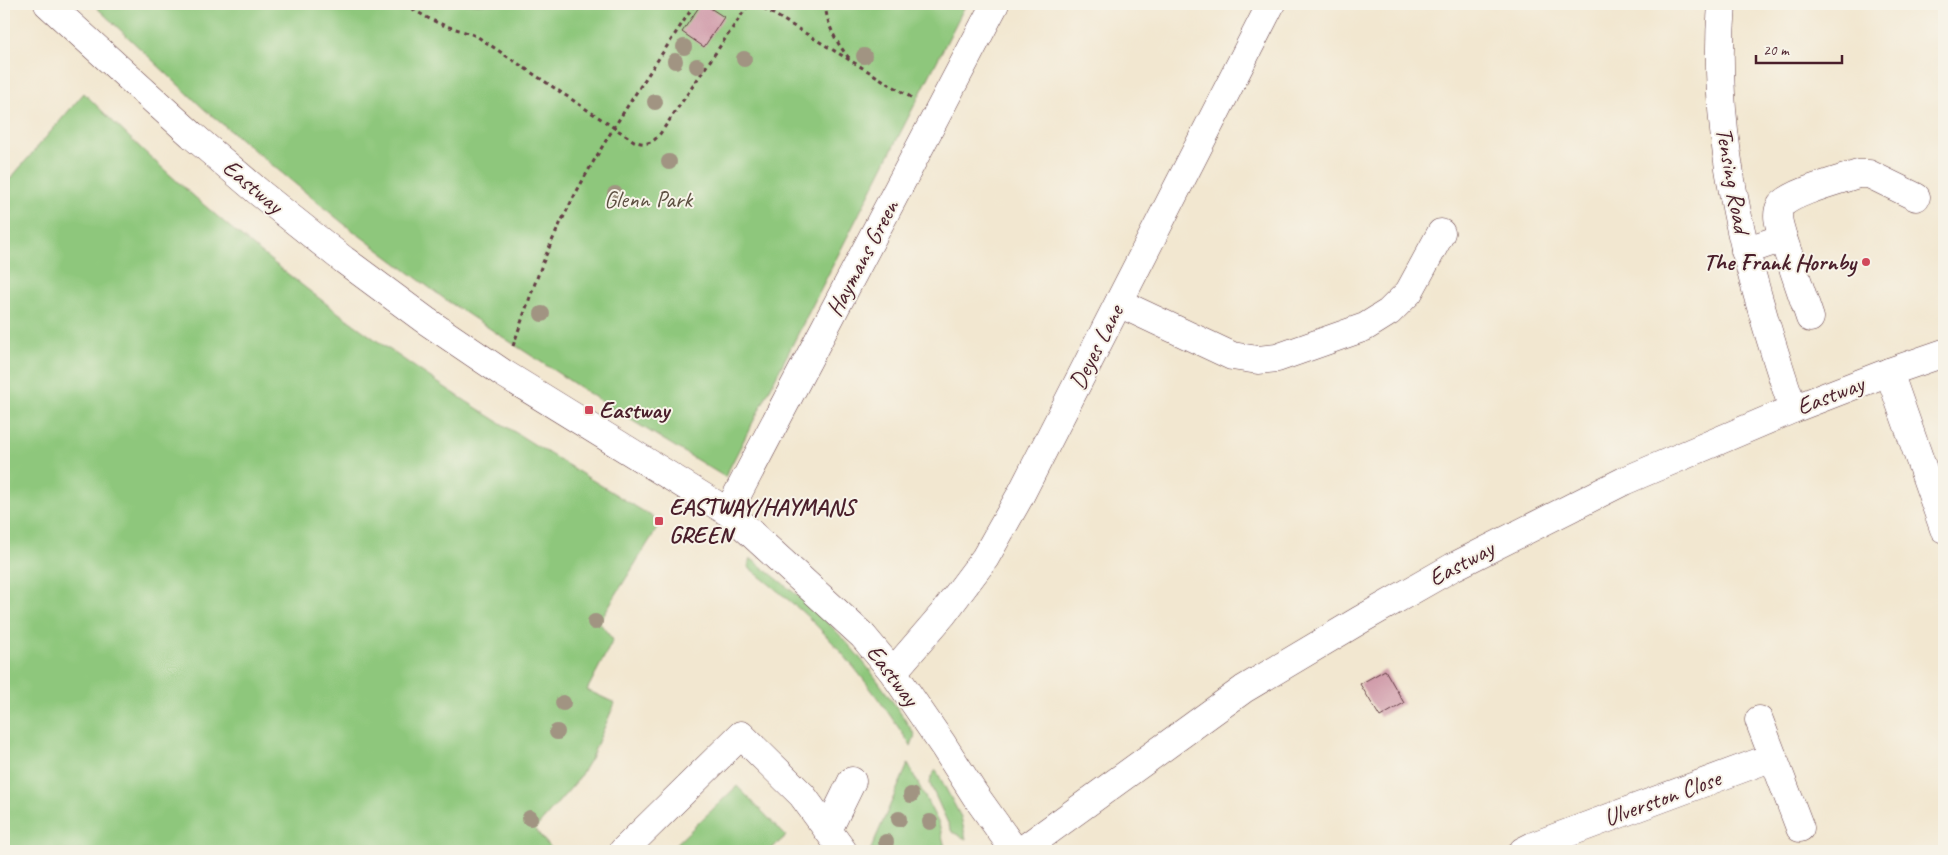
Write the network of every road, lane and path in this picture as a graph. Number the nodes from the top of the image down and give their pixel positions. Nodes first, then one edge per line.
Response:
1 (48, 4) edge
2 (406, 4) edge
3 (695, 4) edge
4 (749, 4) edge
5 (757, 4) edge
6 (769, 4) edge
7 (825, 4) edge
8 (995, 4) edge
9 (1271, 4) edge
10 (1722, 4) edge
11 (761, 6) junction
12 (851, 61) junction
13 (938, 113) junction
14 (614, 128) junction
15 (1916, 197) dead end
16 (1441, 233) dead end
17 (1783, 238) junction
18 (1745, 251) junction
19 (1119, 303) junction
20 (1810, 318) dead end
21 (1944, 353) edge
22 (1889, 372) junction
23 (503, 373) junction
24 (1793, 409) junction
25 (728, 512) junction
26 (1944, 529) edge
27 (893, 672) junction
28 (1759, 720) dead end
29 (1774, 757) junction
30 (852, 781) dead end
31 (1800, 828) dead end
32 (835, 840) edge
33 (623, 851) edge
34 (1015, 851) edge
35 (1021, 851) edge
36 (1523, 851) edge

1 - 23 street, Eastway
2 - 14 path
3 - 14 path
4 - 14 path
5 - 11 path
6 - 11 path
7 - 12 path
8 - 13 street, Haymans Green
9 - 19 street, Deyes Lane
10 - 18 street, Tensing Road
11 - 12 path
12 - 13 path
13 - 25 street, Haymans Green
14 - 23 path
15 - 17 street
16 - 19 street
17 - 18 street
17 - 20 street
18 - 24 street, Tensing Road
19 - 27 street, Deyes Lane
21 - 22 street, Eastway
22 - 24 street, Eastway
22 - 26 street
23 - 25 street, Eastway
24 - 35 street, Eastway
25 - 27 street, Eastway
27 - 34 street, Eastway
28 - 29 street
29 - 31 street
29 - 36 street, Ulverston Close
30 - 32 street
32 - 33 street

